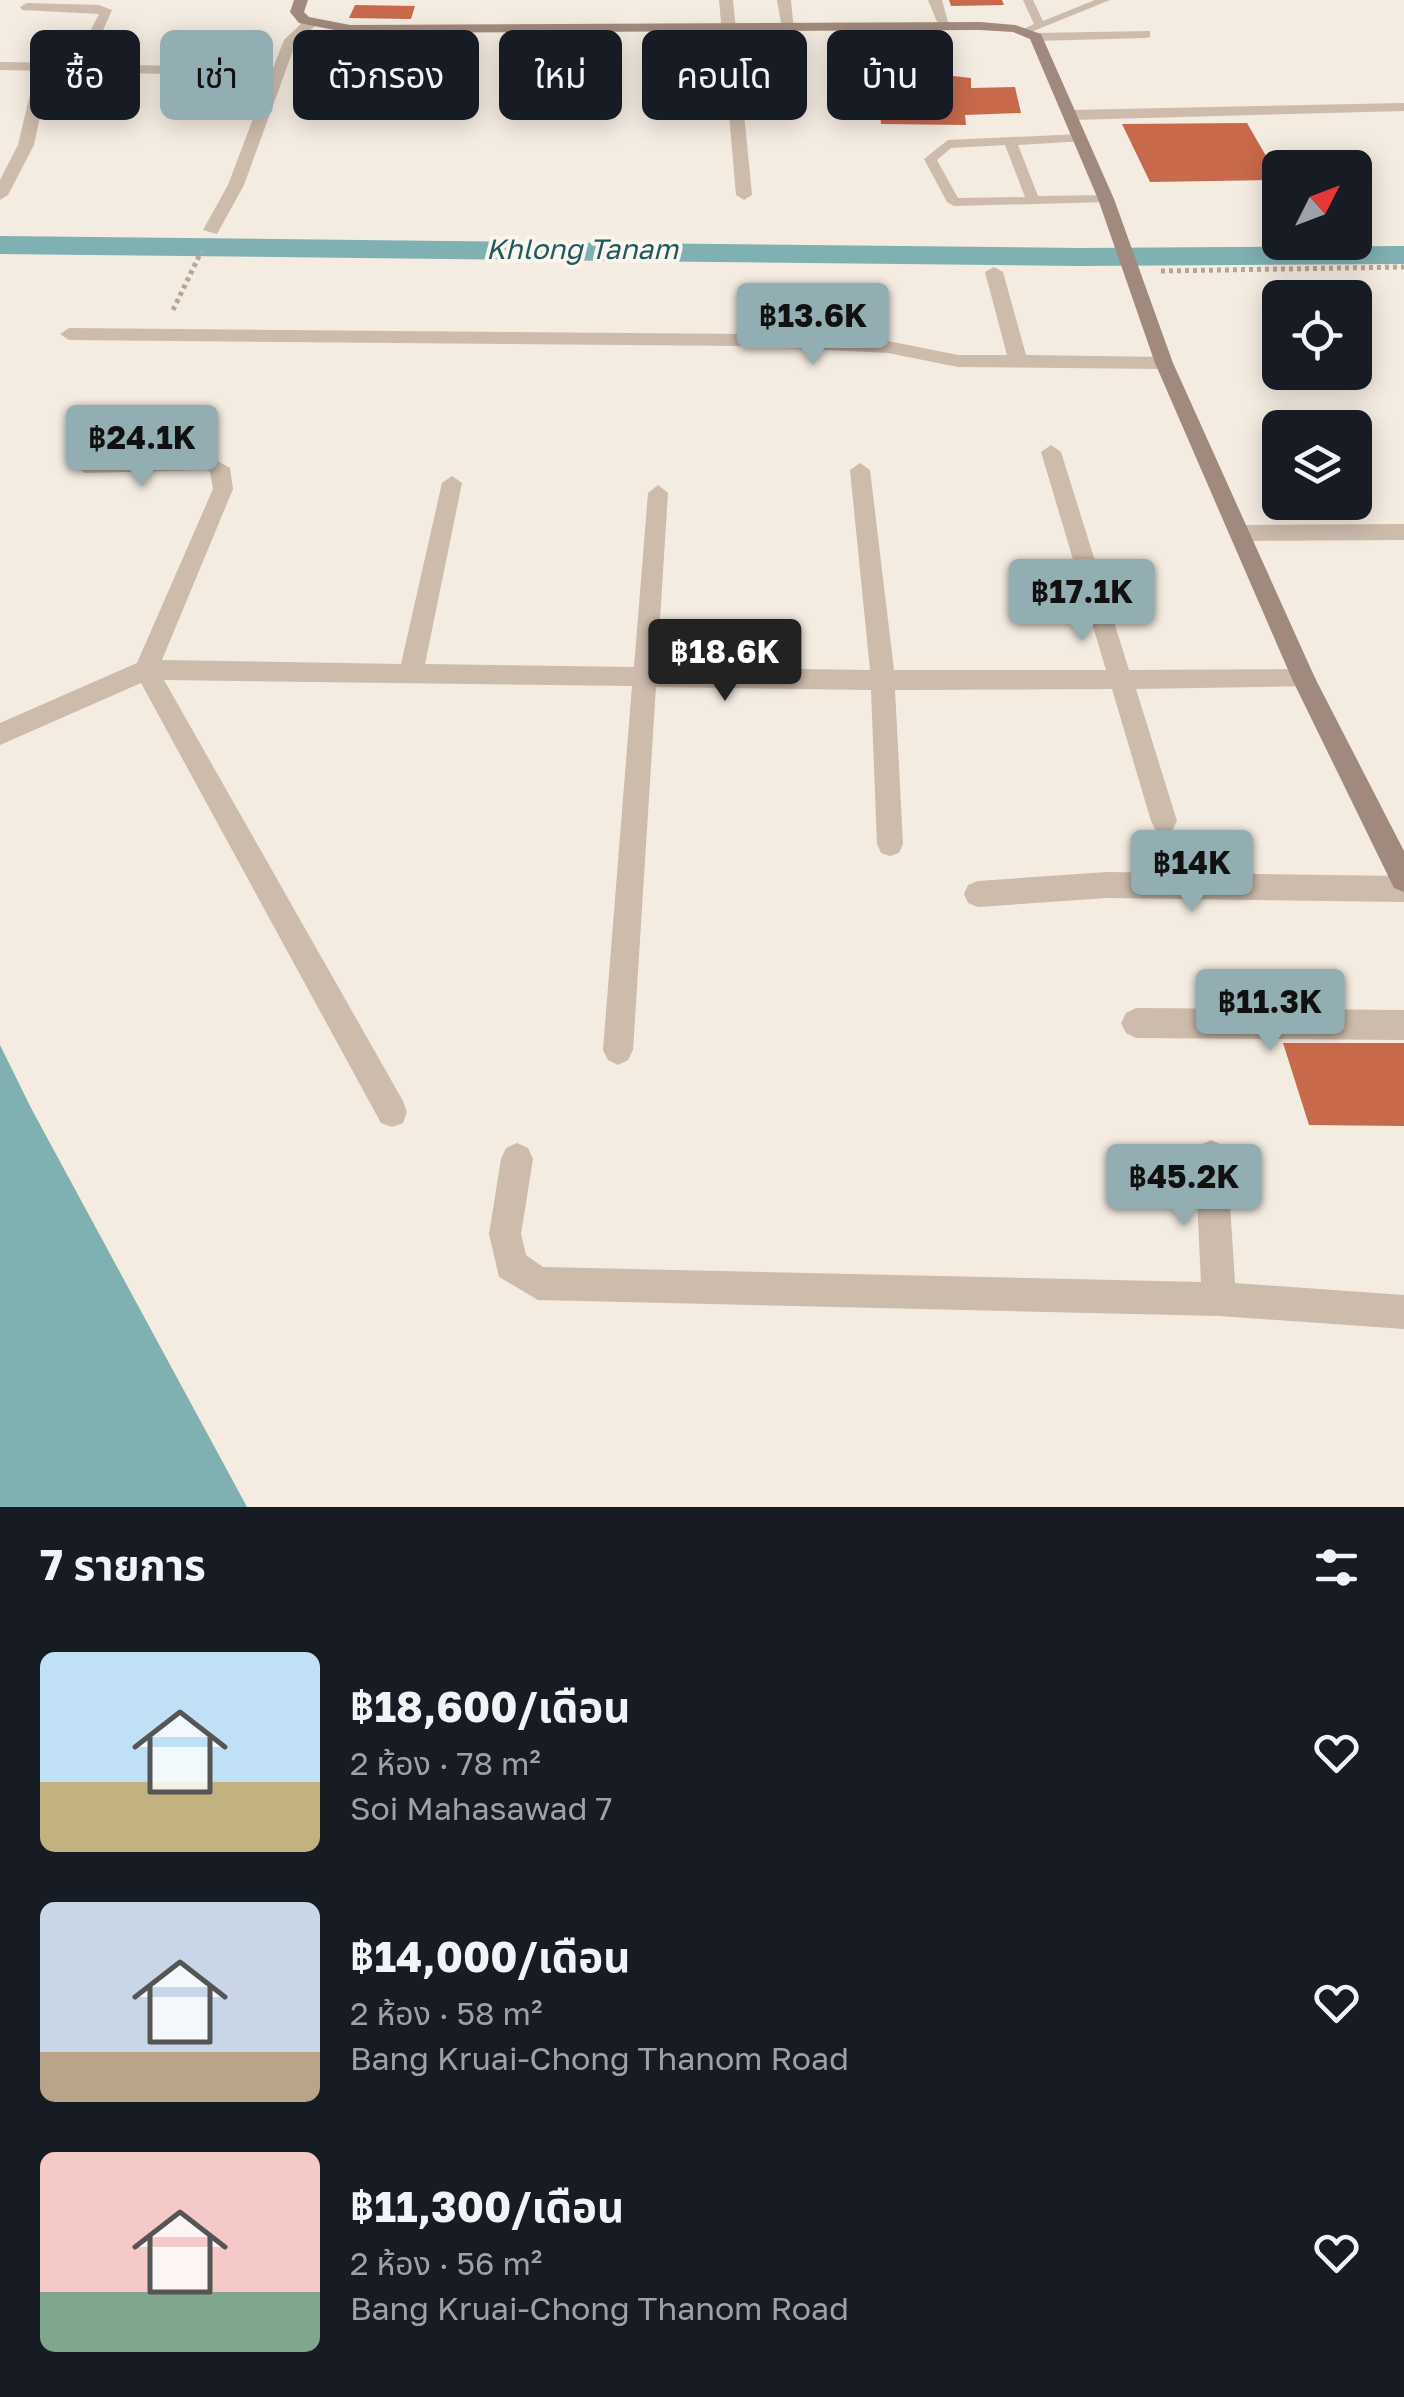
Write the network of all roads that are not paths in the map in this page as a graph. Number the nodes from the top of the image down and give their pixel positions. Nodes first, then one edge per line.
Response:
1 (301, 0) edge
2 (726, 0) edge
3 (784, 0) edge
4 (935, 0) edge
5 (1028, 0) edge
6 (1105, 0) edge
7 (28, 7) dead end
8 (312, 22) junction
9 (946, 26) junction
10 (788, 28) junction
11 (98, 30) edge
12 (350, 30) edge
13 (479, 30) edge
14 (642, 30) edge
15 (730, 30) joint
16 (1034, 31) junction
17 (1145, 34) dead end
18 (0, 66) edge
19 (20, 67) junction
20 (30, 67) edge
21 (140, 69) edge
22 (277, 72) junction
23 (0, 79) edge
24 (1404, 107) edge
25 (1069, 108) junction
26 (31, 120) edge
27 (738, 120) edge
28 (1081, 138) junction
29 (1010, 142) junction
30 (0, 195) edge
31 (744, 195) dead end
32 (1106, 199) junction
33 (1034, 202) junction
34 (211, 230) road end
35 (994, 272) dead end
36 (69, 334) dead end
37 (1019, 363) junction
38 (1164, 363) junction
39 (1051, 452) dead end
40 (86, 466) dead end
41 (860, 470) dead end
42 (452, 483) dead end
43 (658, 492) dead end
44 (1404, 532) edge
45 (1240, 533) junction
46 (146, 670) junction
47 (411, 674) junction
48 (644, 676) junction
49 (1121, 679) junction
50 (1304, 679) junction
51 (882, 680) junction
52 (0, 734) edge
53 (1164, 821) dead end
54 (890, 844) dead end
55 (1404, 879) edge
56 (1404, 888) edge
57 (978, 894) dead end
58 (1136, 1023) dead end
59 (1404, 1025) edge
60 (618, 1050) dead end
61 (392, 1112) dead end
62 (1211, 1156) dead end
63 (517, 1159) dead end
64 (1219, 1299) junction
65 (1404, 1312) edge

1 - 8 street
2 - 15 street
3 - 10 street
4 - 9 street
5 - 16 lane
6 - 16 lane
7 - 11 street
8 - 12 street
8 - 22 street
9 - 10 street
9 - 16 street
10 - 15 street
13 - 14 street
16 - 17 street
16 - 25 street
18 - 19 street
19 - 20 street
19 - 23 street
21 - 22 street
22 - 34 street
24 - 25 street
25 - 28 street
26 - 30 street
27 - 31 street
28 - 29 lane
28 - 32 street
29 - 33 lane
29 - 33 lane
32 - 33 lane
32 - 38 street
35 - 37 street
36 - 37 street
37 - 38 street
38 - 45 street
39 - 49 street
40 - 46 street
41 - 51 street
42 - 47 street
43 - 48 street
44 - 45 street
45 - 50 street
46 - 47 street
46 - 52 street
46 - 61 street
47 - 48 street
48 - 51 street
48 - 60 street
49 - 50 street
49 - 51 street
49 - 53 street
50 - 55 street
51 - 54 street
56 - 57 street
58 - 59 street
62 - 64 street
63 - 64 street
64 - 65 street

